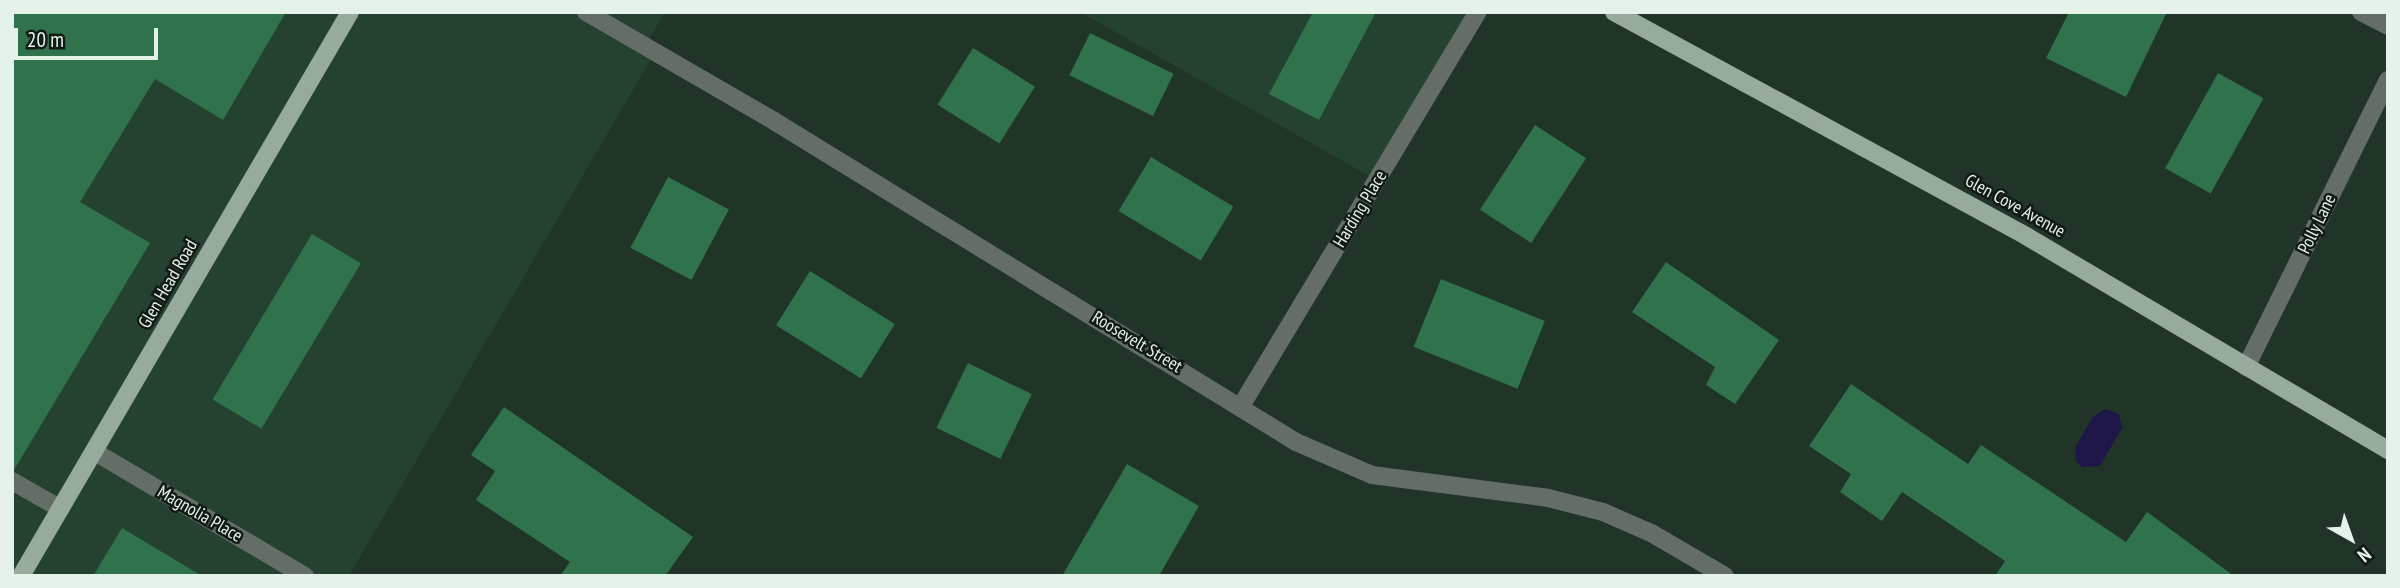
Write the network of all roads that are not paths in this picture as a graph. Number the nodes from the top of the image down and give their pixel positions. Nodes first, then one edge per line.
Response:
1 (350, 12) edge
2 (586, 12) edge
3 (1478, 12) edge
4 (1614, 12) edge
5 (2361, 12) edge
6 (2388, 26) edge
7 (2388, 80) edge
8 (2246, 367) junction
9 (1241, 406) junction
10 (2388, 450) edge
11 (95, 452) junction
12 (12, 481) edge
13 (61, 509) junction
14 (21, 576) edge
15 (304, 576) edge
16 (1725, 576) edge

1 - 11 main road, Glen Head Road
2 - 9 street, Roosevelt Street
3 - 9 street, Harding Place
4 - 8 main road, Glen Cove Avenue
5 - 6 street
7 - 8 street, Polly Lane
8 - 10 main road, Glen Cove Avenue
9 - 16 street, Roosevelt Street
11 - 13 main road, Glen Head Road
11 - 15 street, Magnolia Place
12 - 13 street
13 - 14 main road, Glen Head Road

